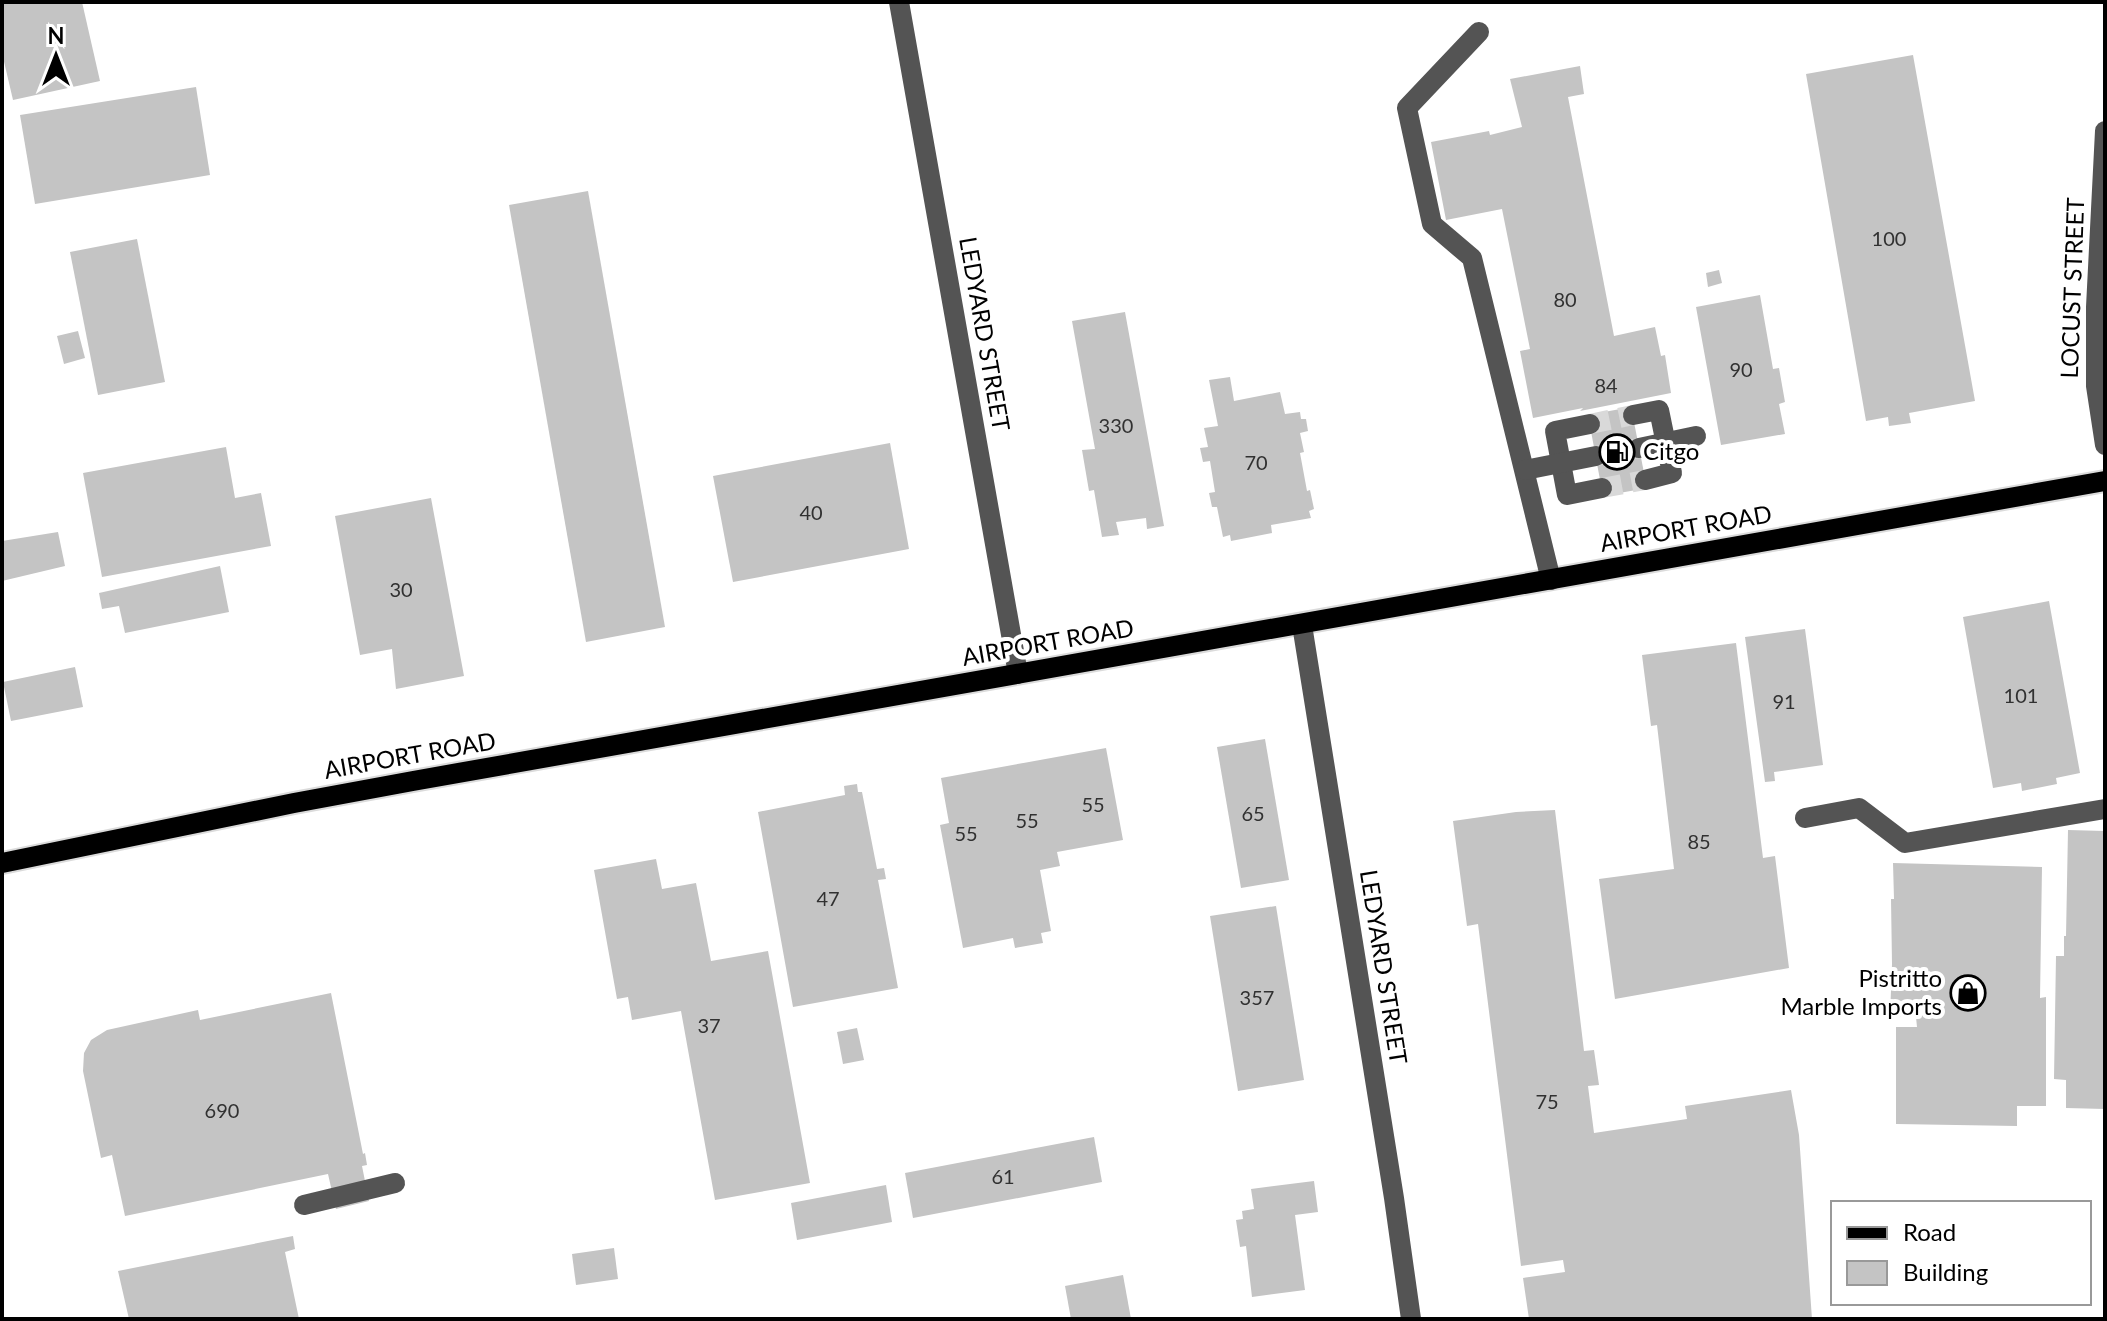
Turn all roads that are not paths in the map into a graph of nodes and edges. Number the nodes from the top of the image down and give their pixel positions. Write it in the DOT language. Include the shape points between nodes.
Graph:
graph roads {
  1 [pos="899,2"];
  2 [pos="1479,32"];
  3 [pos="2105,131"];
  4 [pos="1633,415"];
  5 [pos="1590,424"];
  6 [pos="1696,436"];
  7 [pos="1665,443"];
  8 [pos="2105,445"];
  9 [pos="1639,448"];
  10 [pos="1596,456"];
  11 [pos="1561,463"];
  12 [pos="1525,470"];
  13 [pos="1645,480"];
  14 [pos="2105,481"];
  15 [pos="1602,488"];
  16 [pos="1551,580"];
  17 [pos="1302,625"];
  18 [pos="1018,674"];
  19 [pos="2105,809"];
  20 [pos="1805,818"];
  21 [pos="2,863"];
  22 [pos="395,1183"];
  23 [pos="304,1205"];
  24 [pos="1411,1319"];
  1 -- 18 [label="street, LEDYARD STREET"];
  2 -- 12 [label="street" via="1407,108 1432,224 1472,258"];
  3 -- 8 [label="street, LOCUST STREET" via="2096,386"];
  4 -- 7 [label="street" via="1659,410"];
  5 -- 11 [label="street" via="1555,431"];
  6 -- 7 [label="street"];
  7 -- 9 [label="street"];
  7 -- 13 [label="street" via="1672,473"];
  10 -- 11 [label="street"];
  11 -- 12 [label="street"];
  11 -- 15 [label="street" via="1567,495"];
  12 -- 16 [label="street"];
  14 -- 16 [label="main road, AIRPORT ROAD"];
  16 -- 17 [label="main road, AIRPORT ROAD"];
  17 -- 18 [label="main road, AIRPORT ROAD"];
  17 -- 24 [label="street, LEDYARD STREET"];
  18 -- 21 [label="main road, AIRPORT ROAD" via="294,803"];
  19 -- 20 [label="street" via="1905,843 1859,808"];
  22 -- 23 [label="street"];
}
